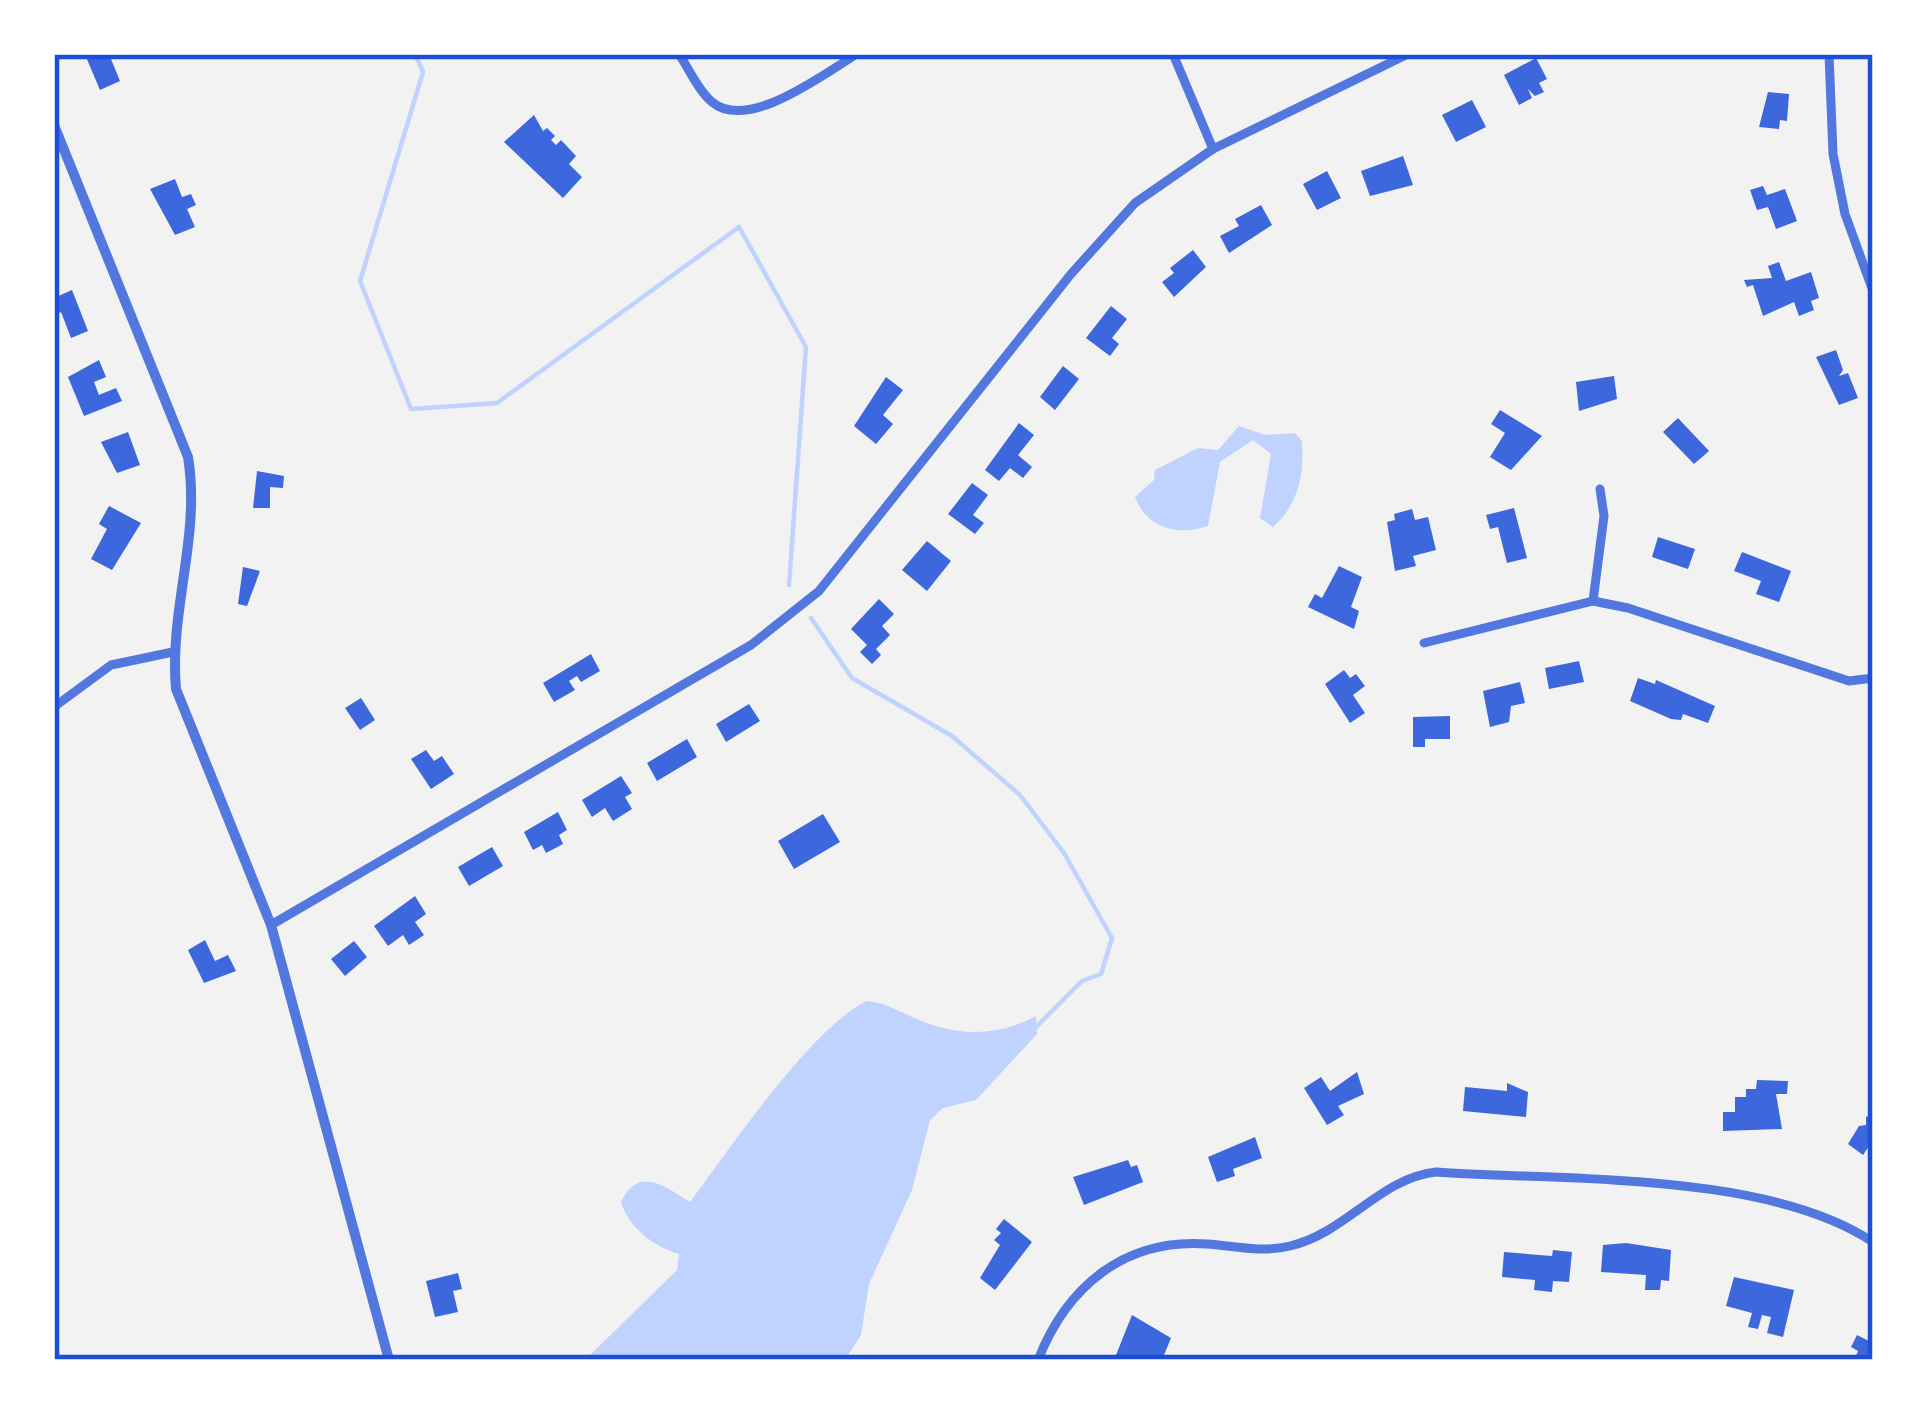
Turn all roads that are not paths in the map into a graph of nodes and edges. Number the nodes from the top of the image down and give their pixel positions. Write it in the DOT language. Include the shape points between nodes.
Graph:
graph roads {
  1 [pos="679,54"];
  2 [pos="857,54"];
  3 [pos="1173,54"];
  4 [pos="1408,54"];
  5 [pos="1829,54"];
  6 [pos="54,125"];
  7 [pos="1214,149"];
  8 [pos="1873,291"];
  9 [pos="1600,489"];
  10 [pos="1593,602"];
  11 [pos="1424,643"];
  12 [pos="173,652"];
  13 [pos="1873,678"];
  14 [pos="54,707"];
  15 [pos="271,925"];
  16 [pos="1873,1242"];
  17 [pos="389,1360"];
  18 [pos="1038,1360"];
  1 -- 2 [label="street" via="710,100 746,112"];
  3 -- 7 [label="street"];
  4 -- 7 [label="street"];
  5 -- 8 [label="street" via="1833,154"];
  6 -- 12 [label="street" via="188,457 194,514"];
  7 -- 15 [label="street" via="1136,202 1071,274 819,591 751,646"];
  9 -- 10 [label="street"];
  10 -- 11 [label="street"];
  10 -- 13 [label="street" via="1849,681"];
  12 -- 14 [label="street" via="111,665"];
  12 -- 15 [label="street" via="186,723"];
  15 -- 17 [label="street"];
  16 -- 18 [label="street" via="1790,1203 1725,1192 1406,1176 1328,1232 1290,1246 1162,1244 1117,1258 1051,1327"];
}
